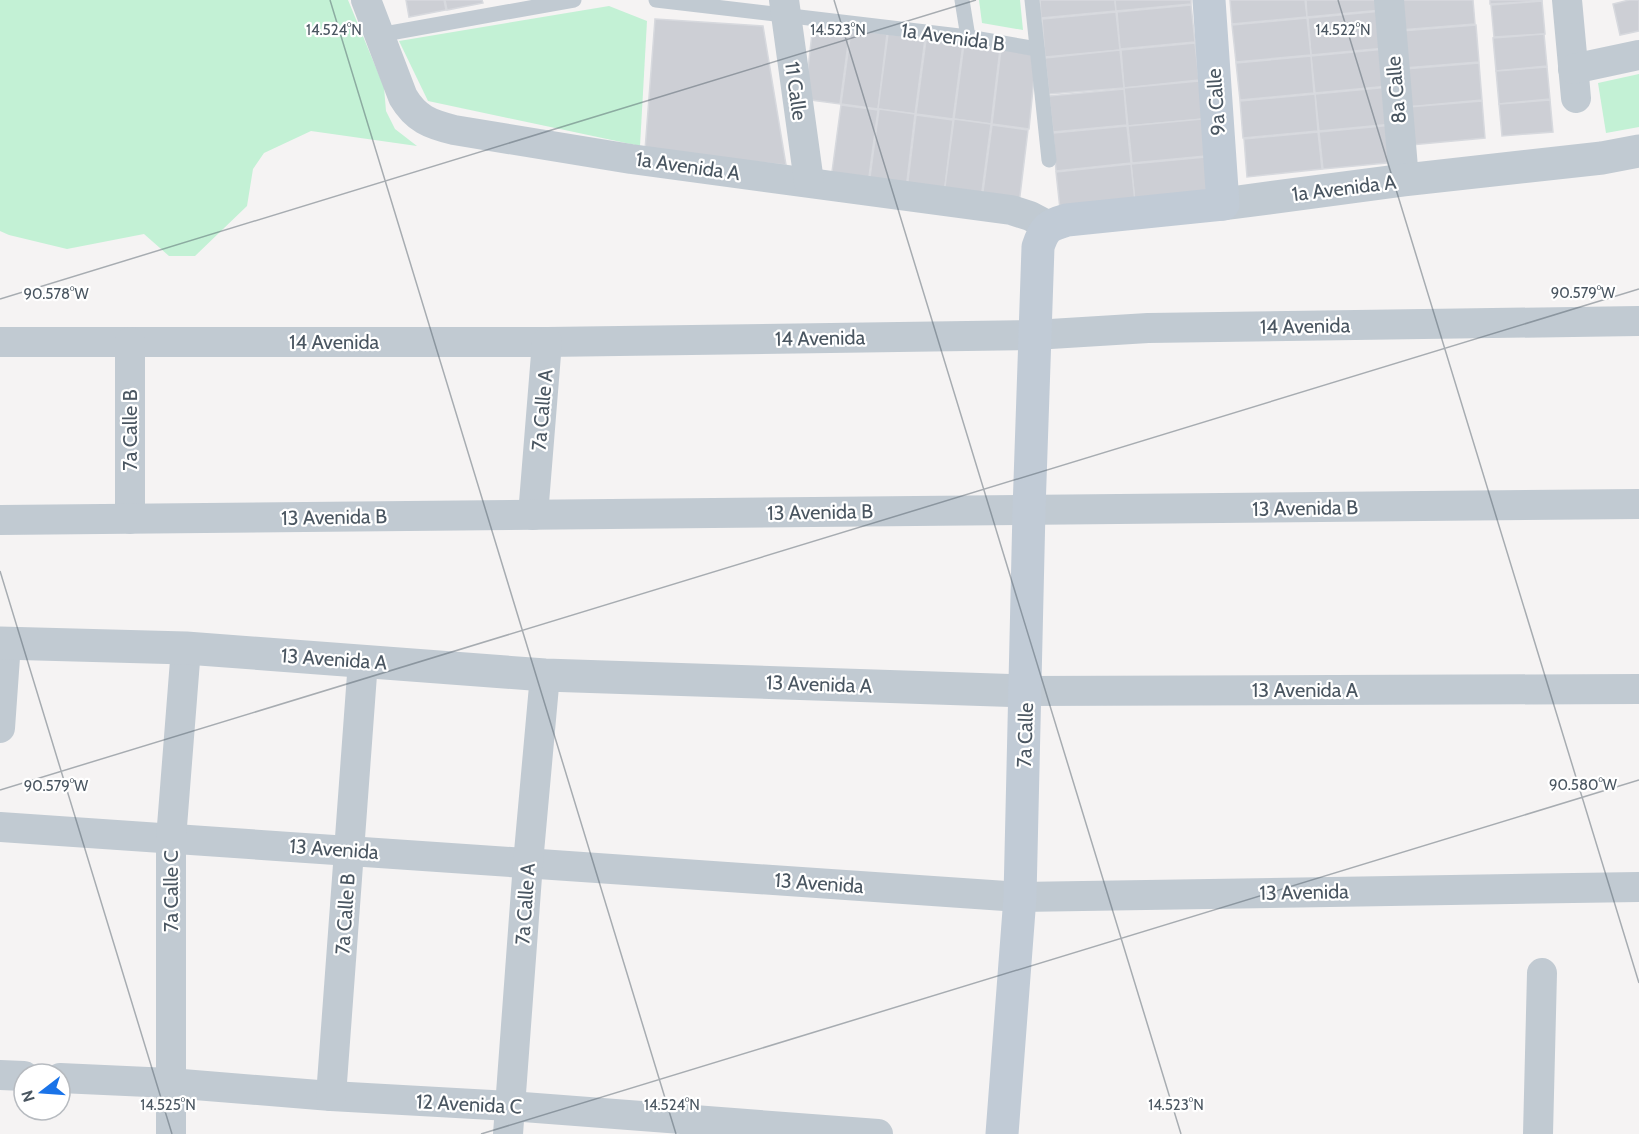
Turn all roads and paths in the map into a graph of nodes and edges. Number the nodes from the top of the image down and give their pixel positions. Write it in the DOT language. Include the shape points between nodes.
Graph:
graph roads {
  1 [pos="366,0"];
  2 [pos="574,0"];
  3 [pos="656,0"];
  4 [pos="962,0"];
  5 [pos="1032,0"];
  6 [pos="1209,0"];
  7 [pos="1389,0"];
  8 [pos="1567,0"];
  9 [pos="785,8"];
  10 [pos="379,35"];
  11 [pos="968,37"];
  12 [pos="1037,49"];
  13 [pos="1639,55"];
  14 [pos="1639,151"];
  15 [pos="1049,160"];
  16 [pos="1404,180"];
  17 [pos="809,182"];
  18 [pos="1223,204"];
  19 [pos="1049,226"];
  20 [pos="1639,321"];
  21 [pos="1034,335"];
  22 [pos="0,342"];
  23 [pos="130,342"];
  24 [pos="547,342"];
  25 [pos="1639,504"];
  26 [pos="1029,510"];
  27 [pos="533,515"];
  28 [pos="130,519"];
  29 [pos="0,520"];
  30 [pos="3,643"];
  31 [pos="186,648"];
  32 [pos="363,661"];
  33 [pos="545,675"];
  34 [pos="1639,688"];
  35 [pos="1026,691"];
  36 [pos="0,728"];
  37 [pos="0,827"];
  38 [pos="171,839"];
  39 [pos="350,850"];
  40 [pos="528,863"];
  41 [pos="1639,887"];
  42 [pos="1020,897"];
  43 [pos="1542,973"];
  44 [pos="72,1079"];
  45 [pos="170,1083"];
  46 [pos="331,1096"];
  47 [pos="509,1120"];
  48 [pos="171,1134"];
  49 [pos="878,1134"];
  50 [pos="1002,1134"];
  51 [pos="1538,1134"];
  1 -- 10 [label="street, 1a Avenida A"];
  2 -- 10 [label="lane"];
  3 -- 9 [label="lane, 1a Avenida B"];
  4 -- 11 [label="lane"];
  5 -- 12 [label="lane"];
  6 -- 18 [label="main road, 9a Calle"];
  7 -- 16 [label="street, 8a Calle"];
  8 -- 13 [label="street" via="1575,83"];
  9 -- 11 [label="lane, 1a Avenida B"];
  9 -- 17 [label="street, 11 Calle"];
  10 -- 17 [label="street, 1a Avenida A" via="409,107 435,125 631,159"];
  11 -- 12 [label="lane, 1a Avenida B"];
  12 -- 15 [label="lane"];
  14 -- 16 [label="street, 1a Avenida A"];
  16 -- 18 [label="street, 1a Avenida A"];
  17 -- 19 [label="street, 1a Avenida A" via="1011,210"];
  18 -- 19 [label="main road, 1a Avenida A" via="1077,219"];
  19 -- 21 [label="main road" via="1036,255"];
  20 -- 21 [label="street, 14 Avenida" via="1148,328"];
  21 -- 24 [label="street, 14 Avenida"];
  21 -- 26 [label="main road, 7a Calle"];
  22 -- 23 [label="street, 14 Avenida"];
  23 -- 24 [label="street, 14 Avenida"];
  23 -- 28 [label="street, 7a Calle B"];
  24 -- 27 [label="street, 7a Calle A"];
  25 -- 26 [label="street, 13 Avenida B"];
  26 -- 27 [label="street, 13 Avenida B"];
  26 -- 35 [label="main road, 7a Calle"];
  27 -- 28 [label="street, 13 Avenida B"];
  28 -- 29 [label="street, 13 Avenida B"];
  30 -- 31 [label="street, 13 Avenida A"];
  30 -- 36 [label="street"];
  31 -- 32 [label="street, 13 Avenida A"];
  31 -- 38 [label="street, 7a Calle C"];
  32 -- 33 [label="street, 13 Avenida A"];
  32 -- 39 [label="street, 7a Calle B"];
  33 -- 35 [label="street, 13 Avenida A"];
  33 -- 40 [label="street, 7a Calle A"];
  34 -- 35 [label="street, 13 Avenida A"];
  35 -- 42 [label="main road, 7a Calle"];
  37 -- 38 [label="street, 13 Avenida"];
  38 -- 39 [label="street, 13 Avenida"];
  38 -- 45 [label="street, 7a Calle C"];
  39 -- 40 [label="street, 13 Avenida"];
  39 -- 46 [label="street, 7a Calle B"];
  40 -- 42 [label="street, 13 Avenida"];
  40 -- 47 [label="street, 7a Calle A"];
  41 -- 42 [label="street, 13 Avenida"];
  42 -- 50 [label="main road, 7a Calle"];
  43 -- 51 [label="street"];
  44 -- 45 [label="street, 12 Avenida C"];
  45 -- 46 [label="street, 12 Avenida C"];
  45 -- 48 [label="street, 7a Calle C"];
  46 -- 47 [label="street, 12 Avenida C"];
  47 -- 49 [label="street, 12 Avenida C"];
}
